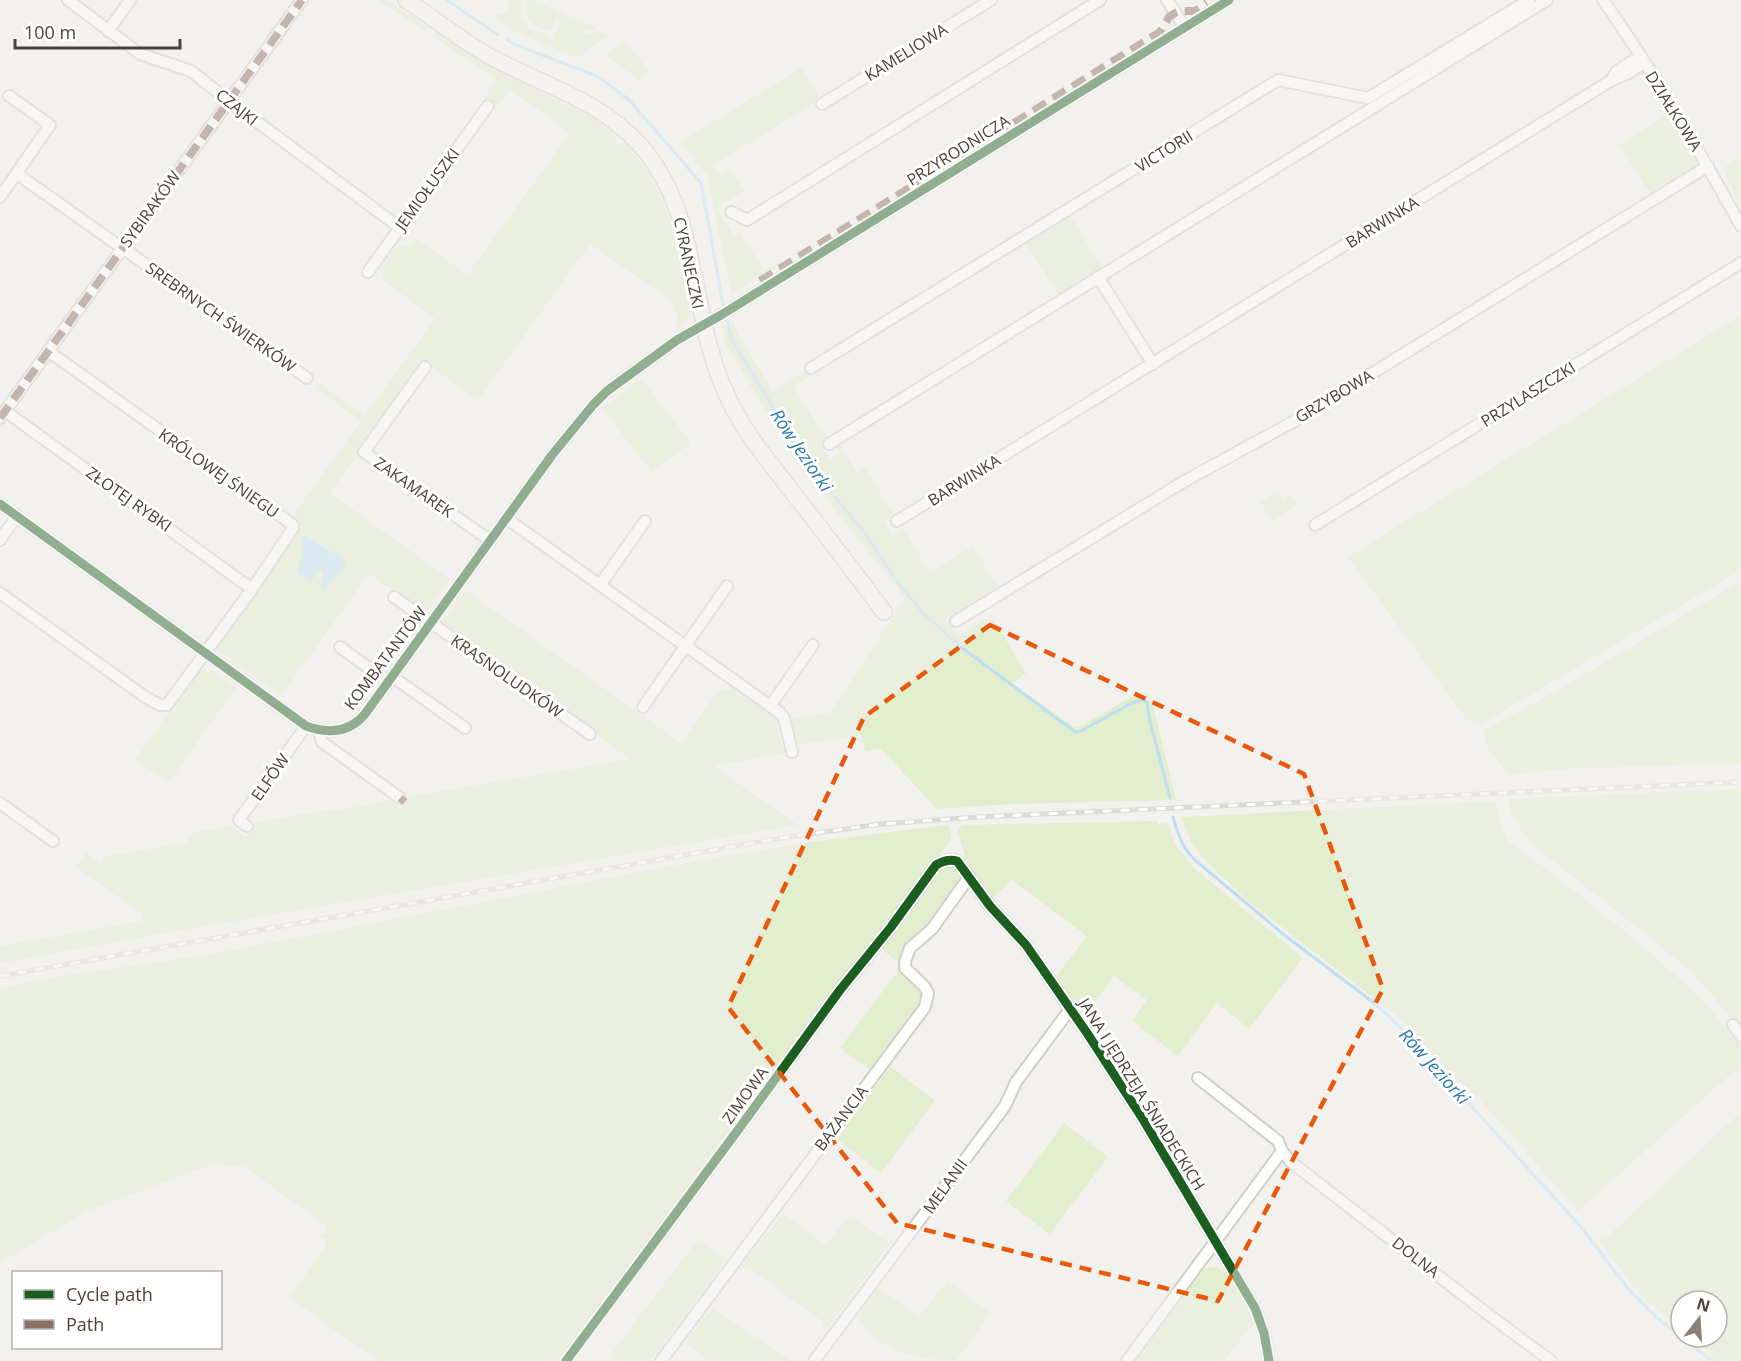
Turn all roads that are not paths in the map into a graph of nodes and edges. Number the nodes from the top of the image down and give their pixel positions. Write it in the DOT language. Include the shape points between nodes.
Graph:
graph roads {
  1 [pos="68,0"];
  2 [pos="130,0"];
  3 [pos="302,0"];
  4 [pos="406,0"];
  5 [pos="991,0"];
  6 [pos="1100,0"];
  7 [pos="1167,0"];
  8 [pos="1228,0"];
  9 [pos="1529,0"];
  10 [pos="1547,0"];
  11 [pos="1602,0"];
  12 [pos="1185,27"];
  13 [pos="108,31"];
  14 [pos="1642,59"];
  15 [pos="9,96"];
  16 [pos="229,101"];
  17 [pos="822,104"];
  18 [pos="488,106"];
  19 [pos="1708,166"];
  20 [pos="16,174"];
  21 [pos="1,192"];
  22 [pos="731,212"];
  23 [pos="1741,226"];
  24 [pos="399,227"];
  25 [pos="122,248"];
  26 [pos="1741,263"];
  27 [pos="368,272"];
  28 [pos="1098,278"];
  29 [pos="702,324"];
  30 [pos="48,351"];
  31 [pos="1152,364"];
  32 [pos="425,367"];
  33 [pos="811,368"];
  34 [pos="307,378"];
  35 [pos="3,415"];
  36 [pos="829,444"];
  37 [pos="0,504"];
  38 [pos="17,516"];
  39 [pos="507,519"];
  40 [pos="645,521"];
  41 [pos="897,521"];
  42 [pos="1315,525"];
  43 [pos="0,540"];
  44 [pos="491,541"];
  45 [pos="600,585"];
  46 [pos="727,586"];
  47 [pos="252,589"];
  48 [pos="0,593"];
  49 [pos="394,597"];
  50 [pos="884,612"];
  51 [pos="956,621"];
  52 [pos="431,622"];
  53 [pos="813,645"];
  54 [pos="685,646"];
  55 [pos="340,647"];
  56 [pos="206,653"];
  57 [pos="391,680"];
  58 [pos="770,706"];
  59 [pos="643,707"];
  60 [pos="306,726"];
  61 [pos="465,728"];
  62 [pos="319,731"];
  63 [pos="590,734"];
  64 [pos="792,752"];
  65 [pos="400,798"];
  66 [pos="0,803"];
  67 [pos="247,826"];
  68 [pos="53,841"];
  69 [pos="957,861"];
  70 [pos="969,877"];
  71 [pos="1071,1008"];
  72 [pos="1733,1025"];
  73 [pos="1741,1036"];
  74 [pos="1198,1078"];
  75 [pos="1282,1151"];
  76 [pos="1215,1242"];
  77 [pos="566,1361"];
  78 [pos="662,1361"];
  79 [pos="814,1361"];
  80 [pos="1126,1361"];
  81 [pos="1269,1361"];
  82 [pos="1551,1361"];
  1 -- 13 [label="street, CZAJKI"];
  2 -- 13 [label="street"];
  3 -- 16 [label="street, SYBIRAKÓW"];
  4 -- 29 [label="street, CYRANECZKI" via="491,57 591,104 642,147 673,195 681,218"];
  5 -- 17 [label="street, KAMELIOWA"];
  6 -- 22 [label="street" via="747,220"];
  7 -- 12 [label="street"];
  8 -- 12 [label="street, PRZYRODNICZA"];
  9 -- 33 [label="street, VICTORII" via="1368,98 1278,80"];
  10 -- 28 [label="street"];
  11 -- 14 [label="street, DZIAŁKOWA"];
  12 -- 29 [label="street, PRZYRODNICZA"];
  13 -- 16 [label="street, CZAJKI" via="140,54 191,71"];
  14 -- 19 [label="street, DZIAŁKOWA"];
  14 -- 31 [label="street, BARWINKA" via="1629,73"];
  15 -- 20 [label="street" via="50,125"];
  16 -- 24 [label="street, CZAJKI"];
  16 -- 25 [label="street, SYBIRAKÓW"];
  18 -- 24 [label="street, JEMIOŁUSZKI"];
  19 -- 23 [label="street, DZIAŁKOWA"];
  19 -- 51 [label="street, GRZYBOWA" via="1298,419 1174,488"];
  20 -- 21 [label="street"];
  20 -- 25 [label="street, SREBRNYCH ŚWIERKÓW"];
  24 -- 27 [label="street, JEMIOŁUSZKI"];
  25 -- 30 [label="street, SYBIRAKÓW"];
  25 -- 34 [label="street, SREBRNYCH ŚWIERKÓW"];
  26 -- 42 [label="street, PRZYLASZCZKI"];
  28 -- 31 [label="street"];
  28 -- 36 [label="street"];
  29 -- 39 [label="street, KOMBATANTÓW" via="600,398 552,455"];
  29 -- 50 [label="street, CYRANECZKI" via="716,371 739,420"];
  30 -- 35 [label="street, SYBIRAKÓW"];
  30 -- 47 [label="street, KRÓLOWEJ ŚNIEGU" via="293,525"];
  31 -- 41 [label="street, BARWINKA"];
  32 -- 44 [label="street, ZAKAMAREK" via="364,452"];
  35 -- 47 [label="street, ZŁOTEJ RYBKI"];
  37 -- 38 [label="street, KOMBATANTÓW"];
  38 -- 43 [label="street"];
  38 -- 56 [label="street, KOMBATANTÓW"];
  39 -- 44 [label="street, KOMBATANTÓW"];
  39 -- 45 [label="street"];
  40 -- 45 [label="street"];
  44 -- 52 [label="street, KOMBATANTÓW"];
  45 -- 54 [label="street"];
  46 -- 54 [label="street"];
  47 -- 56 [label="street, KRÓLOWEJ ŚNIEGU"];
  48 -- 56 [label="street, KRÓLOWEJ ŚNIEGU" via="160,705 167,705"];
  49 -- 52 [label="street, KRASNOLUDKÓW"];
  52 -- 57 [label="street, KOMBATANTÓW"];
  52 -- 63 [label="street, KRASNOLUDKÓW"];
  53 -- 58 [label="street"];
  54 -- 58 [label="street"];
  54 -- 59 [label="street"];
  55 -- 57 [label="street"];
  56 -- 60 [label="street, KOMBATANTÓW"];
  57 -- 61 [label="street"];
  57 -- 62 [label="street, KOMBATANTÓW" via="359,720 342,730"];
  58 -- 64 [label="street" via="784,718"];
  60 -- 62 [label="street, KOMBATANTÓW"];
  60 -- 67 [label="street, ELFÓW" via="239,820"];
  62 -- 65 [label="street" via="322,742"];
  66 -- 68 [label="street"];
  69 -- 70 [label="street, JANA I JĘDRZEJA ŚNIADECKICH"];
  69 -- 77 [label="street, ZIMOWA" via="936,865"];
  70 -- 71 [label="street, JANA I JĘDRZEJA ŚNIADECKICH" via="1026,945"];
  70 -- 78 [label="street, BAŻANCIA" via="932,929 907,955 905,968 928,993 924,1006"];
  71 -- 76 [label="street, JANA I JĘDRZEJA ŚNIADECKICH" via="1141,1116"];
  71 -- 79 [label="street, MELANII" via="1016,1082 1005,1107"];
  72 -- 73 [label="street"];
  74 -- 75 [label="street, DOLNA" via="1278,1141"];
  75 -- 76 [label="street"];
  75 -- 82 [label="street, DOLNA" via="1291,1162"];
  76 -- 80 [label="street"];
  76 -- 81 [label="street, JANA I JĘDRZEJA ŚNIADECKICH" via="1255,1308"];
}
